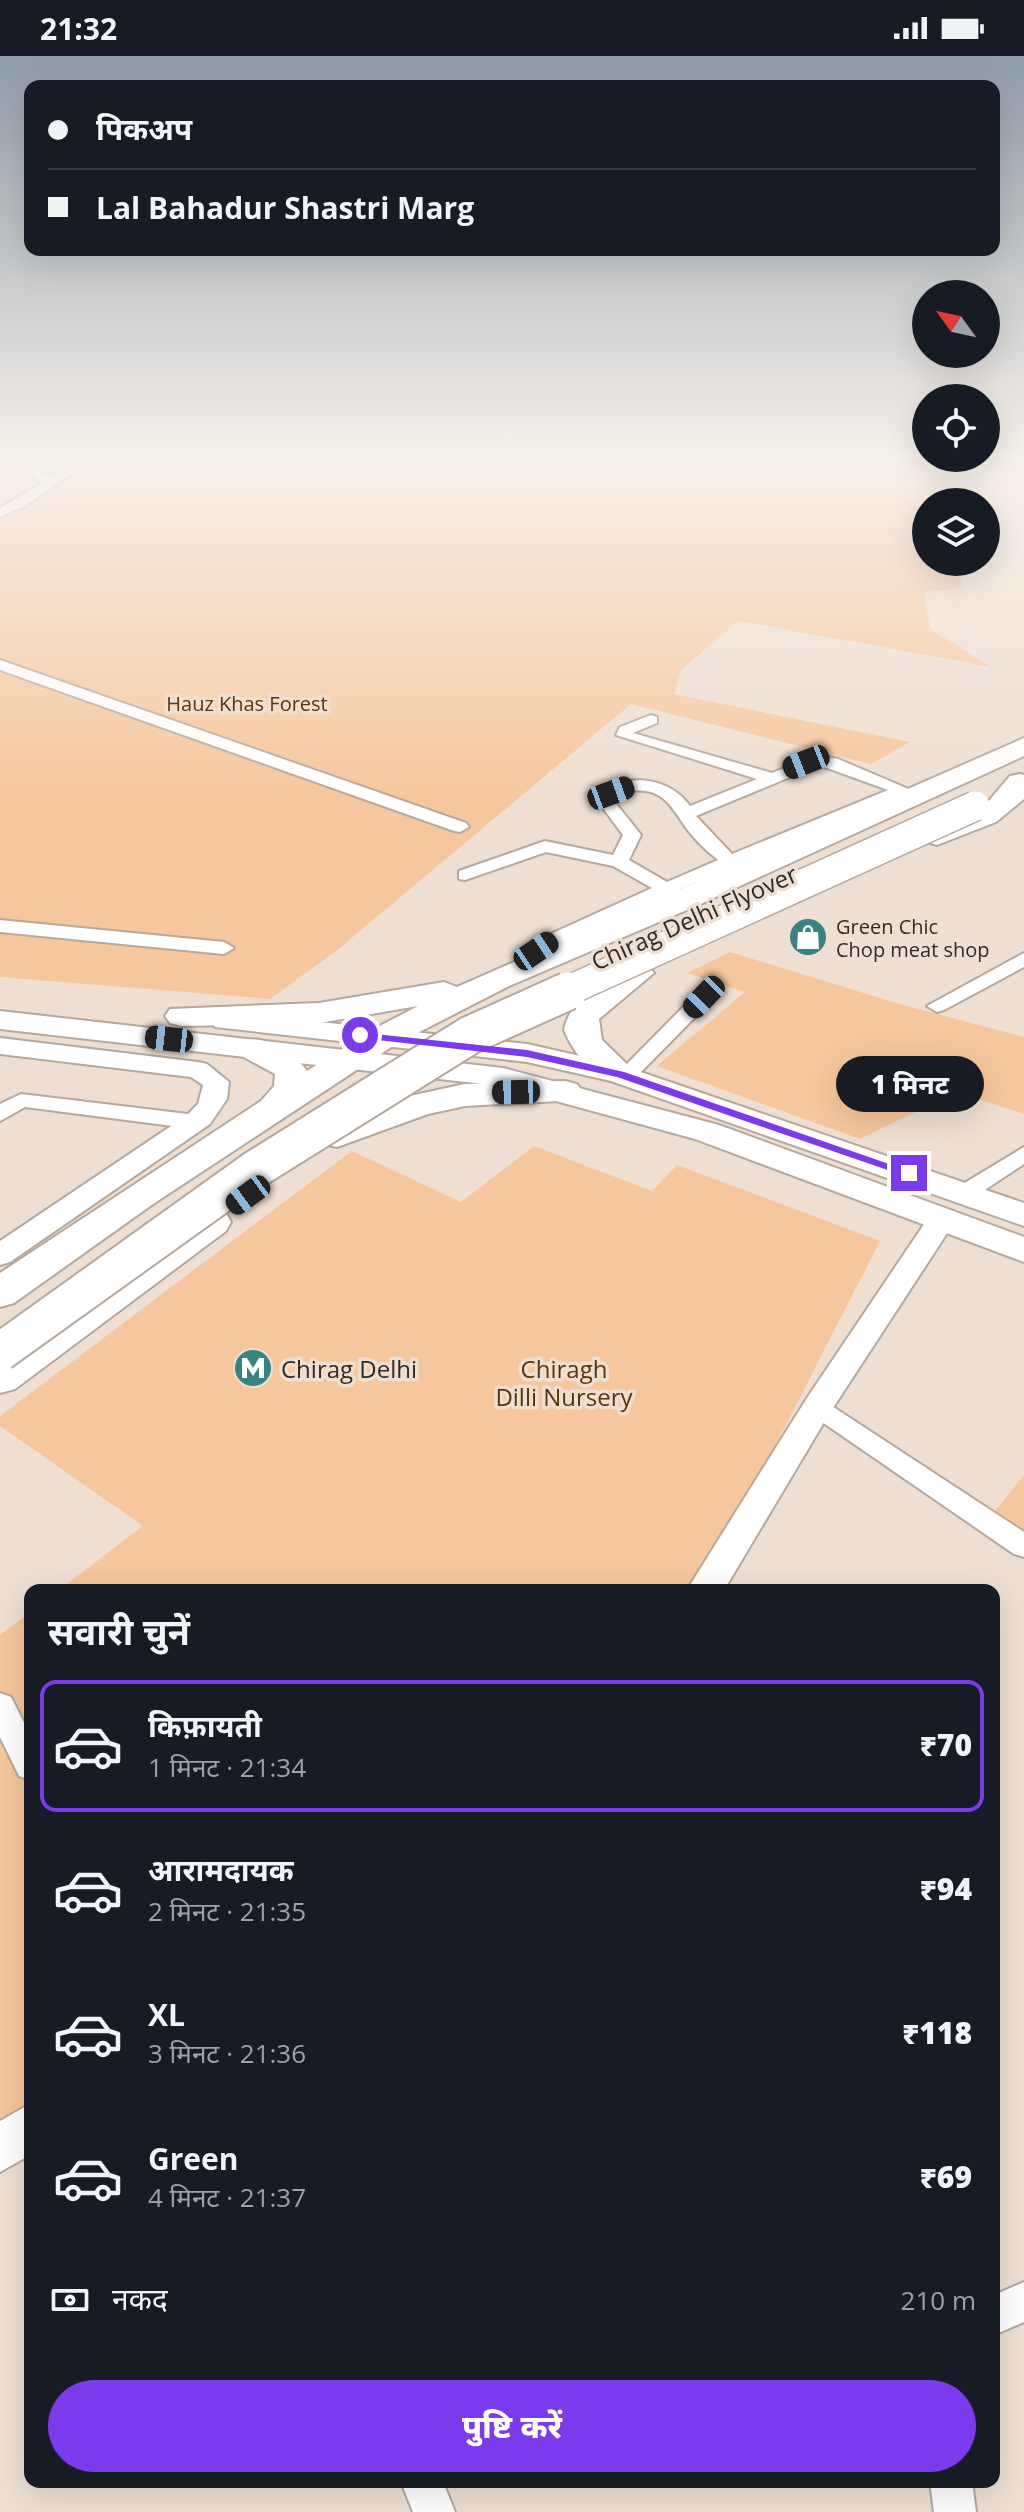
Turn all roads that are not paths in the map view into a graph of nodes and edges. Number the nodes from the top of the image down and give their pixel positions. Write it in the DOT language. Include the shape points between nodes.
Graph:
graph roads {
  1 [pos="0,665"];
  2 [pos="651,720"];
  3 [pos="1024,748"];
  4 [pos="769,777"];
  5 [pos="1022,780"];
  6 [pos="909,792"];
  7 [pos="969,801"];
  8 [pos="686,814"];
  9 [pos="460,827"];
  10 [pos="619,862"];
  11 [pos="737,867"];
  12 [pos="465,875"];
  13 [pos="677,896"];
  14 [pos="0,926"];
  15 [pos="727,931"];
  16 [pos="224,948"];
  17 [pos="1024,959"];
  18 [pos="638,973"];
  19 [pos="497,979"];
  20 [pos="0,997"];
  21 [pos="704,997"];
  22 [pos="937,1006"];
  23 [pos="182,1016"];
  24 [pos="0,1020"];
  25 [pos="384,1037"];
  26 [pos="0,1046"];
  27 [pos="252,1048"];
  28 [pos="481,1048"];
  29 [pos="347,1059"];
  30 [pos="441,1070"];
  31 [pos="623,1075"];
  32 [pos="565,1092"];
  33 [pos="10,1098"];
  34 [pos="275,1106"];
  35 [pos="0,1114"];
  36 [pos="196,1122"];
  37 [pos="337,1136"];
  38 [pos="1024,1154"];
  39 [pos="966,1192"];
  40 [pos="1024,1215"];
  41 [pos="943,1218"];
  42 [pos="1024,1250"];
  43 [pos="0,1255"];
  44 [pos="0,1293"];
  45 [pos="0,1307"];
  46 [pos="0,1320"];
  47 [pos="51,1341"];
  48 [pos="0,1352"];
  49 [pos="0,1378"];
  50 [pos="818,1406"];
  51 [pos="1024,1546"];
  52 [pos="709,1584"];
  53 [pos="0,1706"];
  54 [pos="24,1754"];
  55 [pos="24,2131"];
  56 [pos="0,2149"];
  57 [pos="1024,2301"];
  58 [pos="1000,2313"];
  59 [pos="424,2488"];
  60 [pos="952,2488"];
  61 [pos="434,2512"];
  62 [pos="955,2512"];
  1 -- 9 [label="street"];
  2 -- 4 [label="street" via="624,735"];
  3 -- 6 [label="main road"];
  3 -- 7 [label="main road, Chirag Delhi Flyover"];
  4 -- 6 [label="street" via="827,760"];
  4 -- 8 [label="street"];
  5 -- 7 [label="main road, Chirag Delhi Flyover"];
  5 -- 15 [label="main road" via="1015,798 1002,807"];
  6 -- 11 [label="main road"];
  7 -- 46 [label="main road, Chirag Delhi Flyover" via="454,1025 244,1151"];
  7 -- 48 [label="main road, Chirag Delhi Flyover, bridge" via="470,1035 254,1170"];
  8 -- 10 [label="street" via="661,789 646,785 611,793 607,807 632,835"];
  8 -- 11 [label="street"];
  10 -- 12 [label="street" via="545,846"];
  10 -- 13 [label="street"];
  11 -- 13 [label="main road"];
  13 -- 15 [label="main road" via="668,915 676,927 699,935"];
  13 -- 19 [label="main road"];
  14 -- 16 [label="street"];
  15 -- 18 [label="main road"];
  17 -- 22 [label="street"];
  18 -- 28 [label="main road"];
  18 -- 31 [label="main road" via="591,1005 581,1021 580,1036 589,1050"];
  19 -- 23 [label="main road" via="415,1000 319,1013"];
  19 -- 25 [label="main road"];
  20 -- 23 [label="main road"];
  21 -- 31 [label="street"];
  23 -- 25 [label="main road"];
  24 -- 27 [label="main road"];
  25 -- 28 [label="main road"];
  25 -- 29 [label="main road"];
  26 -- 36 [label="street" via="198,1070 216,1082 216,1091 207,1113"];
  27 -- 29 [label="main road"];
  27 -- 34 [label="main road" via="284,1063 292,1074 291,1088"];
  28 -- 30 [label="main road"];
  28 -- 31 [label="main road"];
  29 -- 30 [label="main road"];
  29 -- 34 [label="main road"];
  30 -- 32 [label="main road"];
  30 -- 37 [label="main road"];
  31 -- 39 [label="main road"];
  32 -- 37 [label="main road" via="465,1095 418,1105"];
  32 -- 41 [label="main road" via="707,1132"];
  33 -- 35 [label="street"];
  33 -- 36 [label="street"];
  34 -- 44 [label="main road"];
  36 -- 43 [label="street"];
  37 -- 47 [label="main road"];
  38 -- 39 [label="street"];
  39 -- 40 [label="main road"];
  41 -- 42 [label="main road"];
  41 -- 50 [label="street"];
  45 -- 47 [label="main road"];
  47 -- 49 [label="main road"];
  50 -- 51 [label="street"];
  50 -- 52 [label="street"];
  53 -- 54 [label="street"];
  55 -- 56 [label="street"];
  57 -- 58 [label="street"];
  59 -- 61 [label="street"];
  60 -- 62 [label="street"];
}
